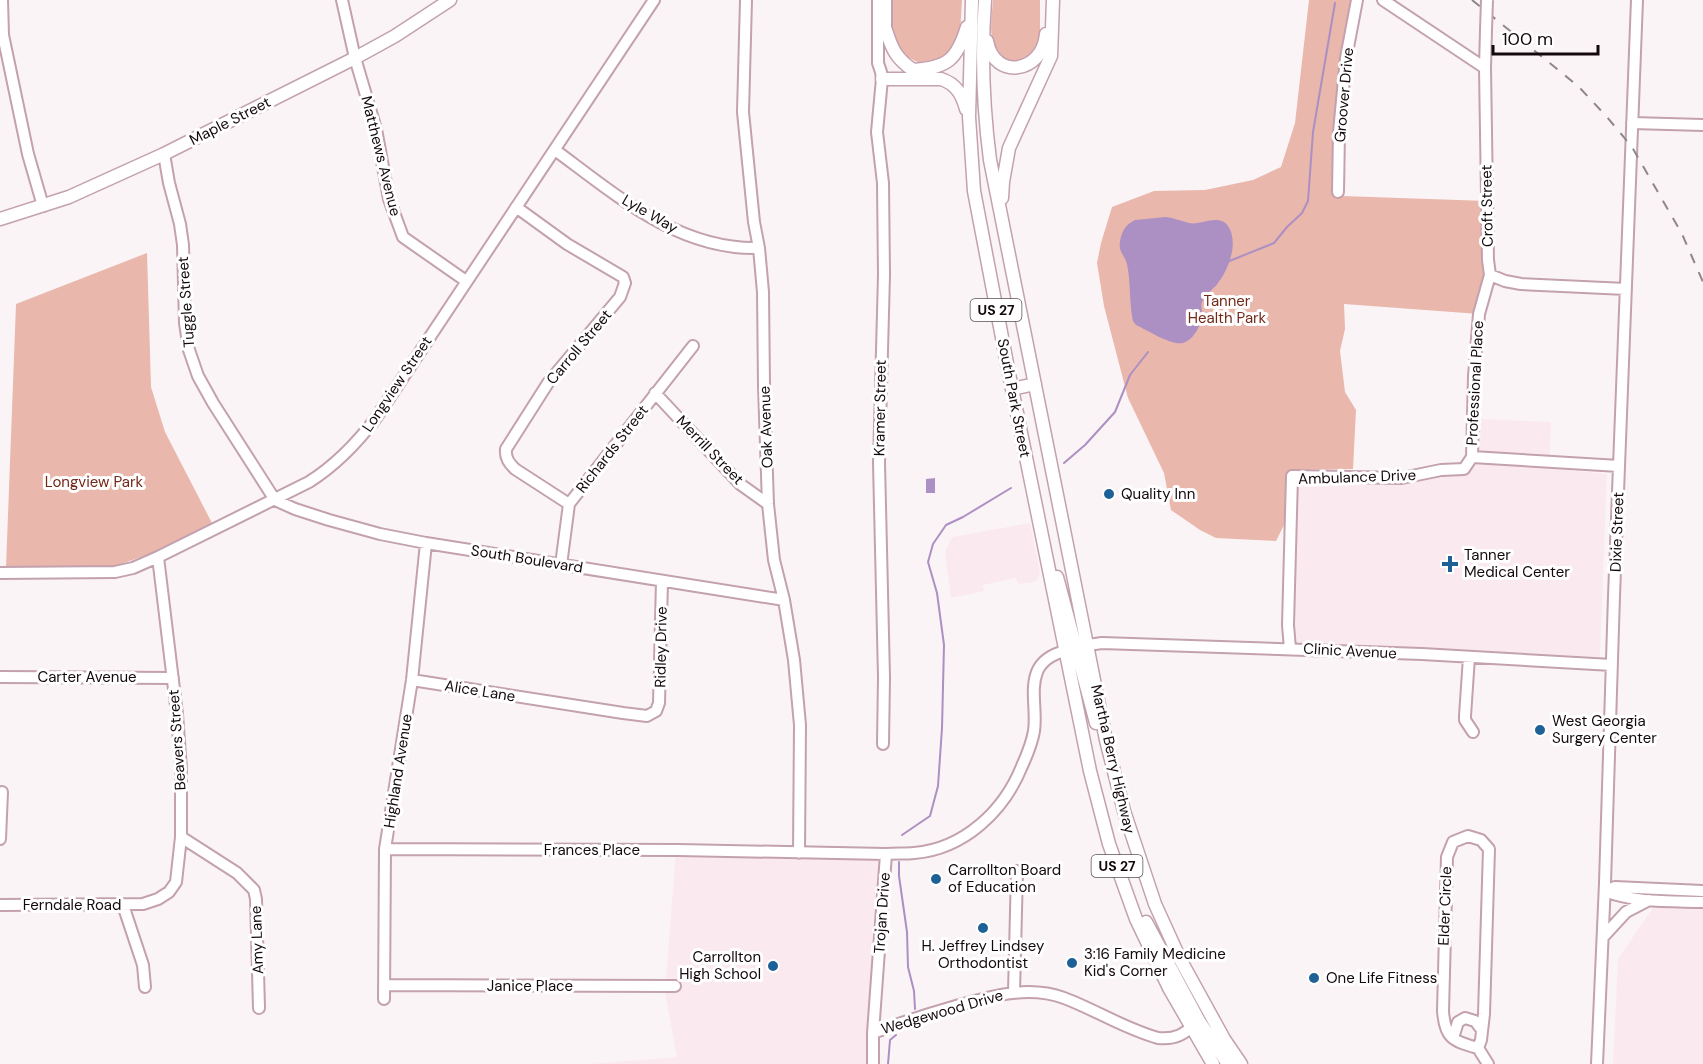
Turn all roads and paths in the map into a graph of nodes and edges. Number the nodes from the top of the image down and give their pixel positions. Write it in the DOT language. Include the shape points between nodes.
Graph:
graph roads {
  1 [pos="2,0"];
  2 [pos="342,0"];
  3 [pos="450,0"];
  4 [pos="654,0"];
  5 [pos="746,0"];
  6 [pos="878,0"];
  7 [pos="886,0"];
  8 [pos="984,0"];
  9 [pos="1046,0"];
  10 [pos="1053,0"];
  11 [pos="1357,0"];
  12 [pos="1383,0"];
  13 [pos="1487,0"];
  14 [pos="1637,0"];
  15 [pos="972,6"];
  16 [pos="983,20"];
  17 [pos="886,30"];
  18 [pos="355,58"];
  19 [pos="1485,68"];
  20 [pos="913,70"];
  21 [pos="881,75"];
  22 [pos="969,117"];
  23 [pos="1632,123"];
  24 [pos="1703,125"];
  25 [pos="555,150"];
  26 [pos="164,154"];
  27 [pos="1338,192"];
  28 [pos="43,206"];
  29 [pos="516,207"];
  30 [pos="0,219"];
  31 [pos="1001,221"];
  32 [pos="759,248"];
  33 [pos="1490,275"];
  34 [pos="466,281"];
  35 [pos="1626,289"];
  36 [pos="693,346"];
  37 [pos="1035,384"];
  38 [pos="1012,389"];
  39 [pos="655,393"];
  40 [pos="1472,457"];
  41 [pos="1619,466"];
  42 [pos="274,500"];
  43 [pos="569,504"];
  44 [pos="768,504"];
  45 [pos="426,543"];
  46 [pos="158,557"];
  47 [pos="561,565"];
  48 [pos="0,573"];
  49 [pos="662,581"];
  50 [pos="784,600"];
  51 [pos="1076,648"];
  52 [pos="1290,649"];
  53 [pos="1469,657"];
  54 [pos="1612,665"];
  55 [pos="0,677"];
  56 [pos="173,678"];
  57 [pos="412,680"];
  58 [pos="548,701"];
  59 [pos="1473,732"];
  60 [pos="883,744"];
  61 [pos="2,792"];
  62 [pos="181,837"];
  63 [pos="0,839"];
  64 [pos="385,849"];
  65 [pos="799,853"];
  66 [pos="886,854"];
  67 [pos="1017,871"];
  68 [pos="1605,891"];
  69 [pos="1703,891"];
  70 [pos="1649,900"];
  71 [pos="1703,902"];
  72 [pos="143,904"];
  73 [pos="0,905"];
  74 [pos="123,905"];
  75 [pos="1602,938"];
  76 [pos="384,985"];
  77 [pos="675,986"];
  78 [pos="145,987"];
  79 [pos="1014,992"];
  80 [pos="384,999"];
  81 [pos="259,1008"];
  82 [pos="1209,1012"];
  83 [pos="1195,1024"];
  84 [pos="1482,1030"];
  85 [pos="873,1033"];
  86 [pos="1454,1038"];
  87 [pos="1478,1048"];
  88 [pos="873,1064"];
  89 [pos="1213,1064"];
  90 [pos="1228,1064"];
  91 [pos="1241,1064"];
  92 [pos="1488,1064"];
  93 [pos="1597,1064"];
  1 -- 28 [label="street" via="3,35"];
  2 -- 18 [label="street, Matthews Avenue"];
  3 -- 18 [label="main road, Maple Street"];
  4 -- 25 [label="street, Longview Street"];
  5 -- 32 [label="street, Oak Avenue" via="743,112"];
  6 -- 21 [label="street, Kramer Street"];
  7 -- 17 [label="street, Kramer Street"];
  8 -- 16 [label="main road, South Park Street / US 27"];
  9 -- 16 [label="main road" via="1044,46 1039,56 1024,66 1008,66 992,56"];
  10 -- 31 [label="main road" via="1051,56 1009,148"];
  11 -- 27 [label="street, Groover Drive" via="1345,69"];
  12 -- 19 [label="street"];
  13 -- 19 [label="street, Croft Street, bridge"];
  14 -- 23 [label="street, Dixie Street"];
  15 -- 20 [label="main road" via="961,45 952,58 935,68"];
  15 -- 22 [label="main road, South Park Street / US 27"];
  16 -- 31 [label="main road, South Park Street / US 27" via="985,121"];
  17 -- 20 [label="main road" via="896,55"];
  17 -- 21 [label="street, Kramer Street"];
  18 -- 26 [label="main road, Maple Street"];
  18 -- 34 [label="street, Matthews Avenue" via="376,129 388,199 403,237"];
  19 -- 33 [label="street, Croft Street"];
  20 -- 21 [label="main road"];
  21 -- 22 [label="main road" via="945,80 961,94"];
  21 -- 60 [label="street, Kramer Street" via="877,132 883,183 884,275 879,463"];
  22 -- 38 [label="main road, South Park Street / US 27" via="974,191"];
  23 -- 24 [label="street"];
  23 -- 35 [label="street, Dixie Street"];
  25 -- 29 [label="street, Longview Street"];
  25 -- 32 [label="street, Lyle Way" via="639,211 673,229 722,245"];
  26 -- 28 [label="main road, Maple Street"];
  26 -- 42 [label="street, Tuggle Street" via="183,245 189,350 213,403"];
  28 -- 30 [label="main road, Maple Street"];
  29 -- 34 [label="street, Longview Street"];
  29 -- 43 [label="street, Carroll Street" via="567,244 623,277 625,283 620,297 548,383 506,448 505,455 515,469"];
  31 -- 37 [label="main road, South Park Street / US 27"];
  32 -- 44 [label="street, Oak Avenue"];
  33 -- 35 [label="street" via="1521,284"];
  33 -- 40 [label="street, Professional Place" via="1479,314"];
  34 -- 42 [label="street, Longview Street" via="361,437 326,472"];
  35 -- 41 [label="street, Dixie Street"];
  36 -- 39 [label="street, Richards Street"];
  37 -- 38 [label="main road"];
  37 -- 51 [label="main road, South Park Street / US 27"];
  38 -- 51 [label="main road, South Park Street / US 27" via="1046,558"];
  39 -- 43 [label="street, Richards Street"];
  39 -- 44 [label="street, Merrill Street" via="740,484"];
  40 -- 41 [label="street"];
  40 -- 52 [label="street, Ambulance Drive" via="1464,469 1407,478 1292,476"];
  41 -- 54 [label="street, Dixie Street"];
  42 -- 45 [label="street, South Boulevard" via="329,520"];
  42 -- 46 [label="street, Longview Street"];
  43 -- 47 [label="street, Richards Street"];
  44 -- 50 [label="street, Oak Avenue" via="774,560"];
  45 -- 47 [label="street, South Boulevard"];
  45 -- 57 [label="street, Highland Avenue"];
  46 -- 48 [label="street, Longview Street" via="115,572"];
  46 -- 56 [label="street, Beavers Street"];
  47 -- 49 [label="street, South Boulevard"];
  49 -- 50 [label="street, South Boulevard"];
  49 -- 58 [label="street, Ridley Drive" via="661,680 656,711 647,716"];
  50 -- 65 [label="street, Oak Avenue" via="800,726"];
  51 -- 52 [label="street, Clinic Avenue" via="1102,643"];
  51 -- 66 [label="street, Trojan Drive" via="1049,658 1036,674 1033,735 1017,780 988,819 972,832 935,849"];
  51 -- 82 [label="main road, Martha Berry Highway / US 27" via="1155,904"];
  51 -- 83 [label="main road, Martha Berry Highway / US 27" via="1090,771 1109,844 1136,919 1166,981"];
  52 -- 53 [label="street, Clinic Avenue"];
  53 -- 54 [label="street, Clinic Avenue"];
  53 -- 59 [label="street" via="1465,720"];
  54 -- 68 [label="street, Dixie Street"];
  55 -- 56 [label="street, Carter Avenue"];
  56 -- 62 [label="street, Beavers Street" via="181,769"];
  57 -- 58 [label="street, Alice Lane"];
  57 -- 64 [label="street, Highland Avenue"];
  61 -- 63 [label="street"];
  62 -- 72 [label="street, Beavers Street" via="176,882 169,892"];
  62 -- 81 [label="street, Amy Lane" via="237,873 254,890"];
  64 -- 65 [label="street, Frances Place"];
  64 -- 76 [label="street, Highland Avenue"];
  65 -- 66 [label="street, Frances Place"];
  66 -- 85 [label="street, Trojan Drive"];
  67 -- 79 [label="street"];
  68 -- 69 [label="street" via="1615,887"];
  68 -- 70 [label="street"];
  68 -- 75 [label="street, Dixie Street"];
  70 -- 71 [label="street"];
  70 -- 75 [label="street" via="1626,912"];
  72 -- 74 [label="street, Ferndale Road"];
  73 -- 74 [label="street, Ferndale Road"];
  74 -- 78 [label="street" via="143,964"];
  75 -- 93 [label="street, Dixie Street"];
  76 -- 77 [label="street, Janice Place"];
  76 -- 80 [label="street, Highland Avenue"];
  79 -- 83 [label="street, Wedgewood Drive" via="1064,998 1158,1038 1173,1038"];
  79 -- 85 [label="street, Wedgewood Drive"];
  82 -- 83 [label="street, Wedgewood Drive"];
  82 -- 91 [label="main road, Martha Berry Highway / US 27"];
  83 -- 89 [label="main road, Martha Berry Highway / US 27"];
  83 -- 90 [label="main road"];
  84 -- 86 [label="street" via="1475,1021 1465,1018 1456,1026"];
  84 -- 86 [label="street, Elder Circle" via="1490,849 1481,840 1468,836 1453,842 1447,857 1443,1011 1446,1032"];
  84 -- 87 [label="street, Elder Circle"];
  85 -- 88 [label="street, Trojan Drive"];
  86 -- 87 [label="street"];
  87 -- 92 [label="street"];
}
